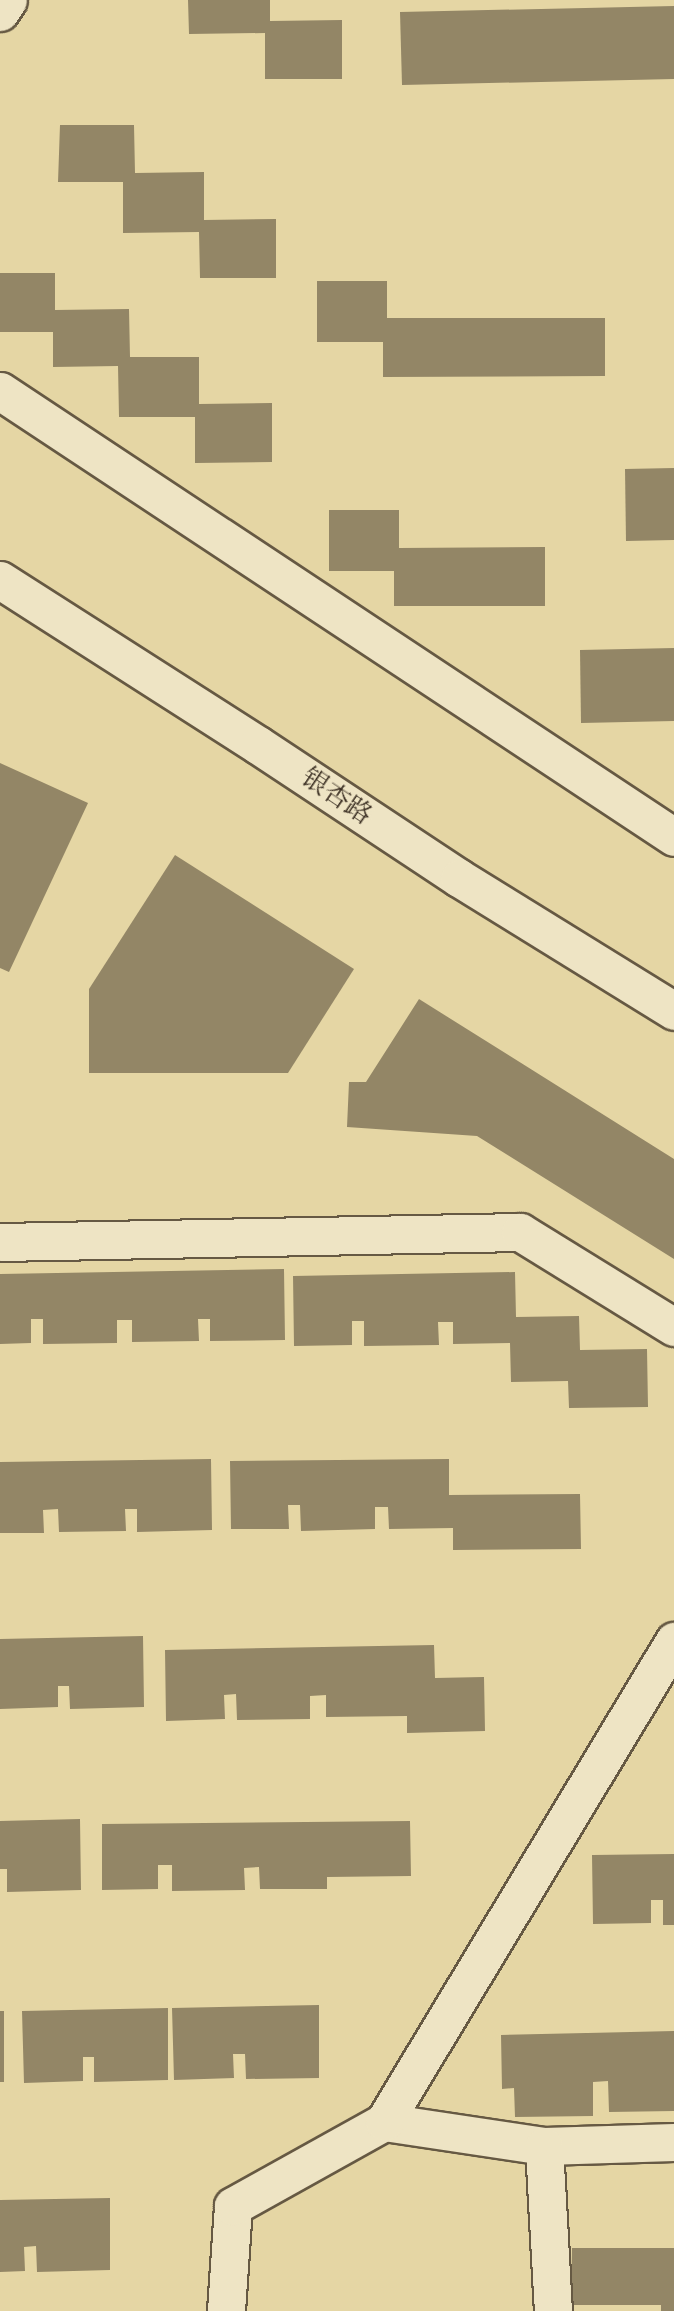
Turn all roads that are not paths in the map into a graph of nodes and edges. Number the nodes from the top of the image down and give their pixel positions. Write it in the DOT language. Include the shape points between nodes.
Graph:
graph roads {
  1 [pos="8,0"];
  2 [pos="0,12"];
  3 [pos="0,391"];
  4 [pos="0,580"];
  5 [pos="674,837"];
  6 [pos="674,1011"];
  7 [pos="0,1242"];
  8 [pos="674,1326"];
  9 [pos="674,1641"];
  10 [pos="384,2122"];
  11 [pos="674,2143"];
  12 [pos="544,2146"];
  13 [pos="226,2311"];
  14 [pos="553,2311"];
  1 -- 2 [label="street"];
  3 -- 5 [label="street"];
  4 -- 6 [label="street, 银杏路" via="459,878"];
  7 -- 8 [label="street" via="520,1232"];
  9 -- 10 [label="street"];
  10 -- 12 [label="street"];
  10 -- 13 [label="street" via="233,2206"];
  11 -- 12 [label="street"];
  12 -- 14 [label="street"];
}
